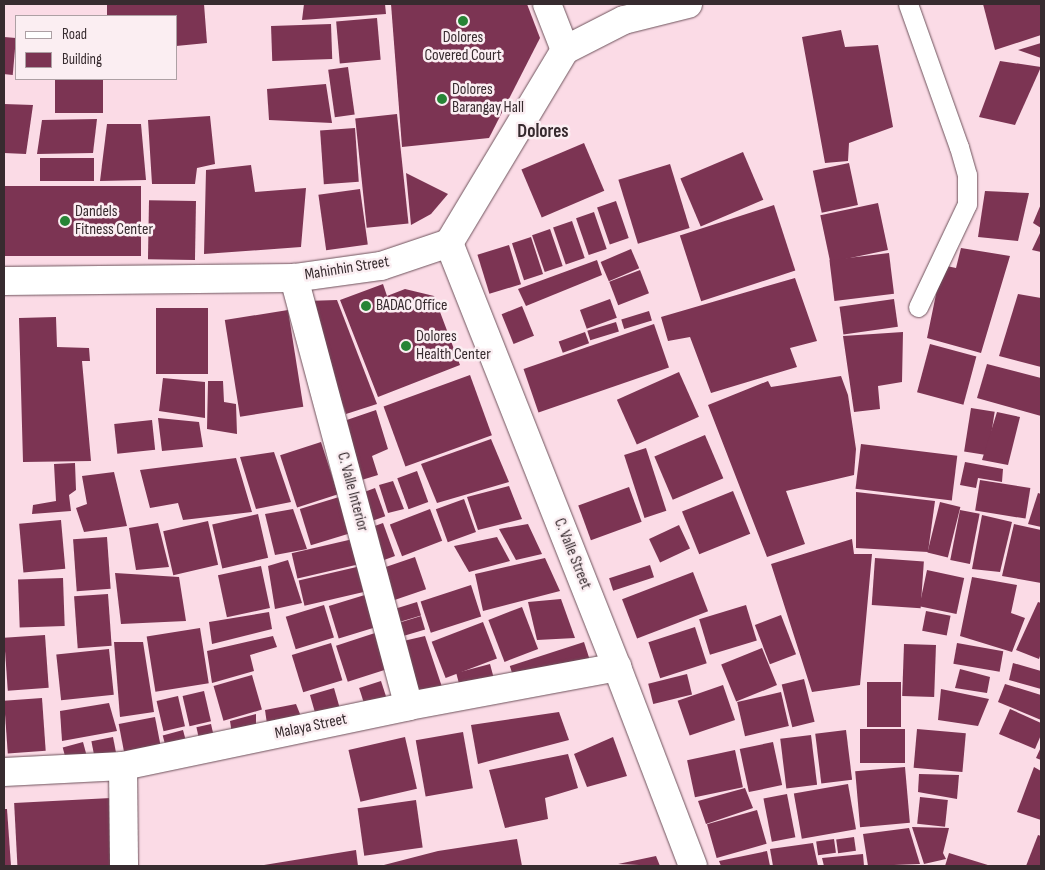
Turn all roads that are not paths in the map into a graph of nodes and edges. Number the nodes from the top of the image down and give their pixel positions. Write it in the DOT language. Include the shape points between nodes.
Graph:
graph roads {
  1 [pos="547,4"];
  2 [pos="688,4"];
  3 [pos="908,4"];
  4 [pos="565,50"];
  5 [pos="449,243"];
  6 [pos="294,278"];
  7 [pos="4,281"];
  8 [pos="918,307"];
  9 [pos="617,667"];
  10 [pos="409,706"];
  11 [pos="123,766"];
  12 [pos="4,772"];
  13 [pos="124,866"];
  14 [pos="693,866"];
  1 -- 4 [label="street"];
  2 -- 4 [label="street" via="624,20"];
  3 -- 8 [label="lane" via="959,146 967,175 968,204"];
  4 -- 5 [label="street"];
  5 -- 6 [label="street, Mahinhin Street" via="382,266"];
  5 -- 9 [label="street, C. Valle Street"];
  6 -- 7 [label="street, Mahinhin Street"];
  6 -- 10 [label="street, C. Valle Interior"];
  9 -- 10 [label="street, Malaya Street"];
  9 -- 14 [label="street, C. Valle Street"];
  10 -- 11 [label="street, Malaya Street"];
  11 -- 12 [label="street, Malaya Street"];
  11 -- 13 [label="street"];
}
